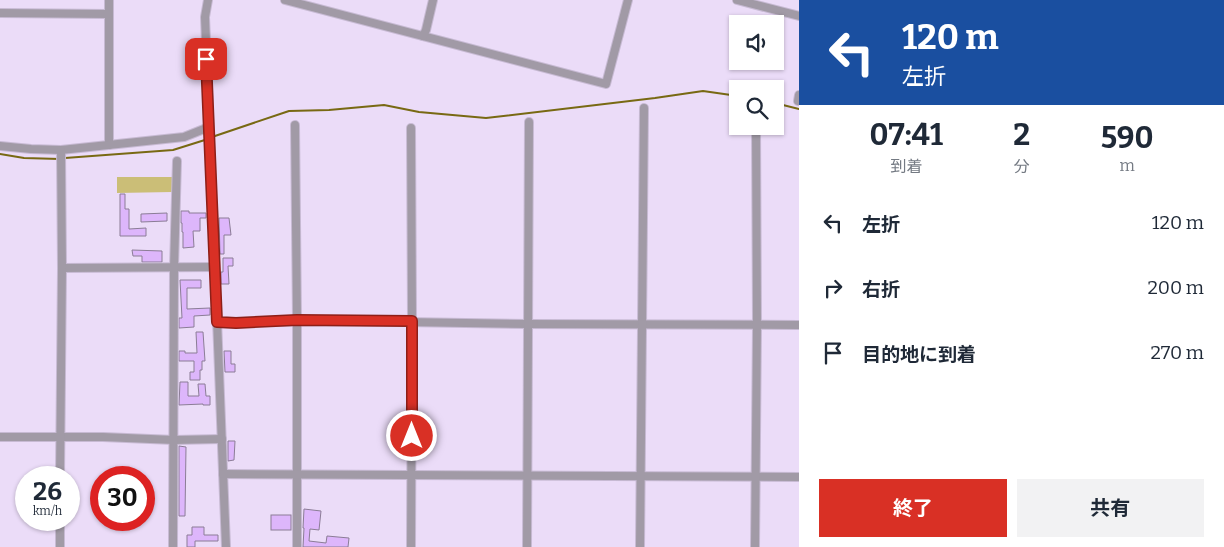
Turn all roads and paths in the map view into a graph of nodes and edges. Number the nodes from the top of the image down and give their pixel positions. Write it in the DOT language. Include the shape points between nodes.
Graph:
graph roads {
  1 [pos="108,0"];
  2 [pos="208,0"];
  3 [pos="285,0"];
  4 [pos="433,0"];
  5 [pos="628,0"];
  6 [pos="737,0"];
  7 [pos="0,13"];
  8 [pos="108,14"];
  9 [pos="799,16"];
  10 [pos="423,36"];
  11 [pos="644,108"];
  12 [pos="529,122"];
  13 [pos="295,125"];
  14 [pos="209,127"];
  15 [pos="411,128"];
  16 [pos="756,135"];
  17 [pos="109,145"];
  18 [pos="0,146"];
  19 [pos="61,150"];
  20 [pos="177,161"];
  21 [pos="215,267"];
  22 [pos="62,268"];
  23 [pos="174,268"];
  24 [pos="297,320"];
  25 [pos="412,321"];
  26 [pos="217,322"];
  27 [pos="527,324"];
  28 [pos="642,324"];
  29 [pos="757,325"];
  30 [pos="799,325"];
  31 [pos="0,436"];
  32 [pos="60,437"];
  33 [pos="222,439"];
  34 [pos="174,440"];
  35 [pos="60,466"];
  36 [pos="223,474"];
  37 [pos="297,475"];
  38 [pos="412,475"];
  39 [pos="527,476"];
  40 [pos="641,476"];
  41 [pos="755,476"];
  42 [pos="799,477"];
  43 [pos="60,531"];
  44 [pos="60,547"];
  45 [pos="173,547"];
  46 [pos="226,547"];
  47 [pos="296,547"];
  48 [pos="411,547"];
  49 [pos="527,547"];
  50 [pos="640,547"];
  51 [pos="755,547"];
  1 -- 8 [label="street"];
  2 -- 14 [label="street" via="205,17"];
  3 -- 10 [label="street"];
  4 -- 10 [label="street"];
  5 -- 10 [label="street" via="606,84"];
  6 -- 9 [label="street"];
  7 -- 8 [label="street"];
  8 -- 17 [label="street"];
  11 -- 28 [label="street"];
  12 -- 27 [label="street"];
  13 -- 24 [label="street"];
  14 -- 17 [label="street" via="184,137"];
  14 -- 21 [label="street"];
  15 -- 25 [label="street"];
  16 -- 29 [label="street"];
  17 -- 19 [label="street"];
  18 -- 19 [label="street"];
  19 -- 22 [label="street"];
  20 -- 23 [label="street"];
  21 -- 23 [label="street"];
  21 -- 26 [label="street"];
  22 -- 23 [label="street"];
  22 -- 32 [label="street"];
  23 -- 34 [label="street"];
  24 -- 25 [label="street"];
  24 -- 26 [label="street"];
  24 -- 37 [label="street"];
  25 -- 27 [label="street"];
  25 -- 38 [label="street"];
  26 -- 33 [label="street"];
  27 -- 28 [label="street"];
  27 -- 39 [label="street"];
  28 -- 29 [label="street"];
  28 -- 40 [label="street"];
  29 -- 30 [label="street"];
  29 -- 41 [label="street"];
  31 -- 32 [label="street"];
  32 -- 34 [label="street"];
  32 -- 35 [label="street"];
  33 -- 34 [label="street"];
  33 -- 36 [label="street"];
  34 -- 45 [label="street"];
  36 -- 37 [label="street"];
  36 -- 46 [label="street"];
  37 -- 38 [label="street"];
  37 -- 47 [label="street"];
  38 -- 39 [label="street"];
  38 -- 48 [label="street"];
  39 -- 40 [label="street"];
  39 -- 49 [label="street"];
  40 -- 41 [label="street"];
  40 -- 50 [label="street"];
  41 -- 42 [label="street"];
  41 -- 51 [label="street"];
  43 -- 44 [label="street"];
}
